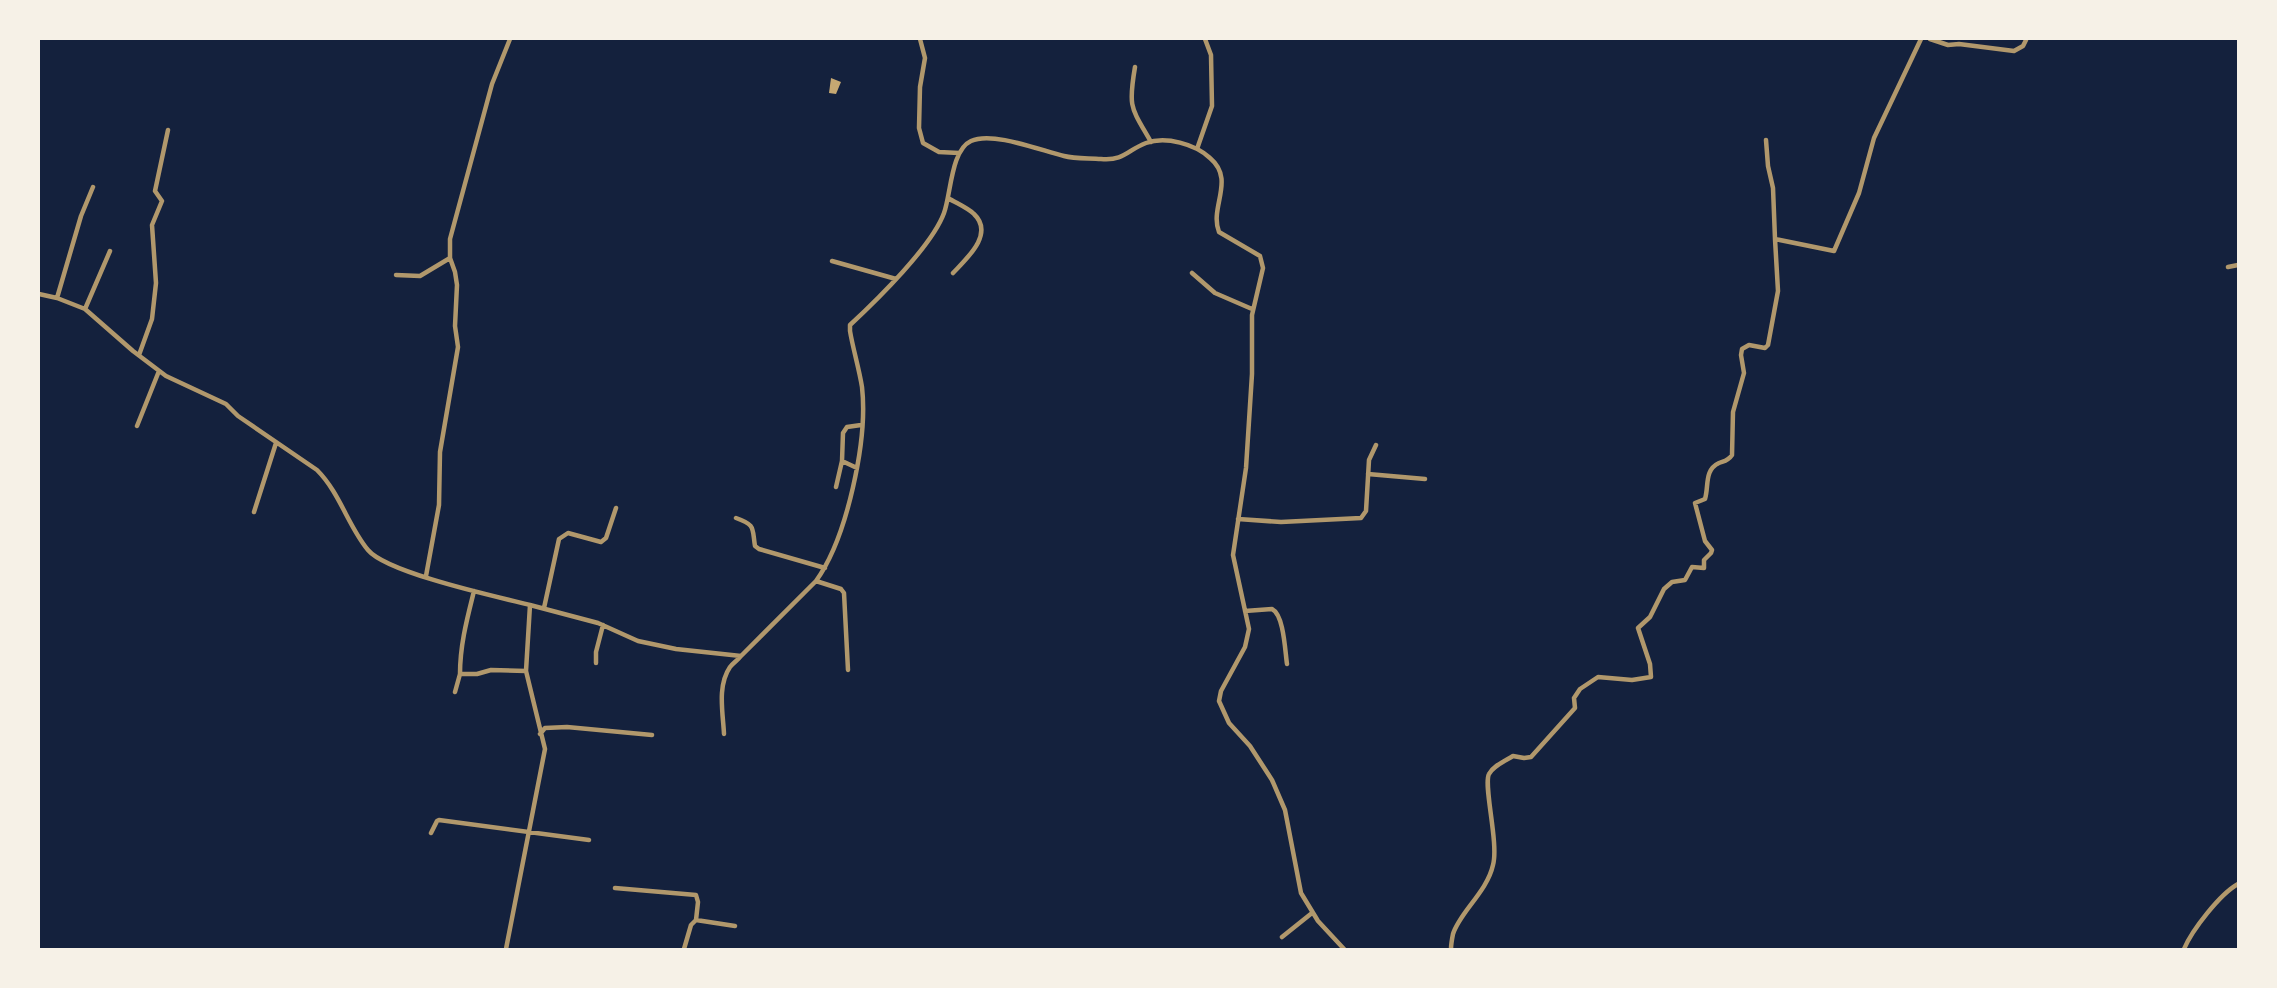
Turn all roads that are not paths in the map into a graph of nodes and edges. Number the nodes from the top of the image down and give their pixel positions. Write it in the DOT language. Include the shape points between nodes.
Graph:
graph roads {
  1 [pos="510,39"];
  2 [pos="920,39"];
  3 [pos="1205,39"];
  4 [pos="1920,39"];
  5 [pos="1930,39"];
  6 [pos="2026,40"];
  7 [pos="1135,67"];
  8 [pos="168,130"];
  9 [pos="1766,140"];
  10 [pos="1151,142"];
  11 [pos="1197,149"];
  12 [pos="959,154"];
  13 [pos="93,187"];
  14 [pos="948,198"];
  15 [pos="1775,239"];
  16 [pos="110,251"];
  17 [pos="450,258"];
  18 [pos="832,261"];
  19 [pos="2238,265"];
  20 [pos="2228,267"];
  21 [pos="953,273"];
  22 [pos="1192,273"];
  23 [pos="396,275"];
  24 [pos="896,279"];
  25 [pos="39,294"];
  26 [pos="57,298"];
  27 [pos="85,309"];
  28 [pos="1252,309"];
  29 [pos="138,355"];
  30 [pos="159,371"];
  31 [pos="861,425"];
  32 [pos="137,426"];
  33 [pos="276,443"];
  34 [pos="1376,445"];
  35 [pos="842,461"];
  36 [pos="856,468"];
  37 [pos="1368,474"];
  38 [pos="1425,479"];
  39 [pos="836,487"];
  40 [pos="616,508"];
  41 [pos="254,512"];
  42 [pos="736,518"];
  43 [pos="1238,519"];
  44 [pos="825,568"];
  45 [pos="426,576"];
  46 [pos="816,581"];
  47 [pos="474,591"];
  48 [pos="530,604"];
  49 [pos="544,608"];
  50 [pos="1245,611"];
  51 [pos="602,625"];
  52 [pos="741,656"];
  53 [pos="596,664"];
  54 [pos="1287,664"];
  55 [pos="848,670"];
  56 [pos="526,671"];
  57 [pos="460,674"];
  58 [pos="455,692"];
  59 [pos="540,734"];
  60 [pos="724,734"];
  61 [pos="652,735"];
  62 [pos="529,832"];
  63 [pos="431,833"];
  64 [pos="589,840"];
  65 [pos="2238,884"];
  66 [pos="615,888"];
  67 [pos="1312,913"];
  68 [pos="696,920"];
  69 [pos="735,926"];
  70 [pos="1282,937"];
  71 [pos="506,949"];
  72 [pos="684,949"];
  73 [pos="1344,949"];
  74 [pos="1450,949"];
  75 [pos="2184,949"];
  1 -- 17 [label="street" via="480,125 450,239"];
  2 -- 12 [label="street" via="925,58 920,87 919,128 923,143 939,152"];
  3 -- 11 [label="street" via="1212,62 1212,106"];
  4 -- 15 [label="street" via="1874,138 1859,192 1835,250 1832,252"];
  5 -- 6 [label="street" via="1948,45 2014,50 2023,46"];
  7 -- 10 [label="street" via="1131,104"];
  8 -- 29 [label="street" via="155,191 162,201 152,225 156,282 153,313"];
  9 -- 15 [label="street" via="1773,188"];
  10 -- 11 [label="street" via="1172,142"];
  10 -- 12 [label="street" via="1121,158 1104,160 1065,156 1025,144 987,139 972,141"];
  11 -- 28 [label="street" via="1211,158 1223,185 1216,218 1219,232 1260,256 1263,261"];
  12 -- 14 [label="street"];
  13 -- 26 [label="street"];
  14 -- 21 [label="street" via="974,214 981,230 977,247"];
  14 -- 24 [label="street" via="936,230"];
  15 -- 74 [label="street" via="1778,291 1768,345 1765,348 1745,346 1742,349 1744,373 1733,412 1732,455 1712,468 1705,499 1695,503 1711,554 1704,560 1704,568 1692,568 1685,580 1672,582 1664,589 1650,617 1638,628 1652,677 1632,680 1598,677 1580,689 1574,698 1575,708 1531,757 1513,756 1488,775 1486,783 1494,825 1494,864 1488,880 1453,933"];
  16 -- 27 [label="street"];
  17 -- 23 [label="street" via="420,276"];
  17 -- 45 [label="street" via="456,277 458,347 442,438 439,505"];
  18 -- 24 [label="street"];
  19 -- 20 [label="street"];
  22 -- 28 [label="street" via="1215,293"];
  24 -- 31 [label="street" via="850,328 862,386"];
  25 -- 26 [label="street"];
  26 -- 27 [label="street"];
  27 -- 29 [label="street"];
  28 -- 43 [label="street" via="1248,449"];
  29 -- 30 [label="street"];
  30 -- 32 [label="street"];
  30 -- 33 [label="street" via="226,404"];
  31 -- 35 [label="street" via="844,429"];
  31 -- 36 [label="street"];
  33 -- 41 [label="street"];
  33 -- 45 [label="street" via="327,480 360,539 375,557"];
  34 -- 37 [label="street" via="1369,460"];
  35 -- 36 [label="street"];
  35 -- 39 [label="street"];
  36 -- 44 [label="street" via="854,487"];
  37 -- 38 [label="street"];
  37 -- 43 [label="street" via="1366,511 1358,519 1281,522"];
  40 -- 49 [label="street" via="606,538 601,542 568,533 559,538"];
  42 -- 44 [label="street" via="751,524 759,549"];
  43 -- 50 [label="street" via="1233,563"];
  44 -- 46 [label="street"];
  45 -- 47 [label="street"];
  46 -- 52 [label="street"];
  46 -- 55 [label="street" via="844,593"];
  47 -- 48 [label="street"];
  47 -- 57 [label="street" via="463,631"];
  48 -- 49 [label="street"];
  48 -- 56 [label="street"];
  49 -- 51 [label="street"];
  50 -- 54 [label="street" via="1276,611"];
  50 -- 67 [label="street" via="1249,629 1245,647 1221,691 1219,701 1228,723 1250,746 1272,780 1291,839 1301,893"];
  51 -- 52 [label="street" via="638,641"];
  51 -- 53 [label="street"];
  52 -- 60 [label="street" via="729,669 723,684"];
  56 -- 57 [label="street" via="491,670"];
  56 -- 59 [label="street"];
  57 -- 58 [label="street"];
  59 -- 61 [label="street" via="546,728 562,727"];
  59 -- 62 [label="street" via="544,749"];
  62 -- 63 [label="street" via="440,820"];
  62 -- 64 [label="street"];
  62 -- 71 [label="street"];
  65 -- 75 [label="street" via="2216,903"];
  66 -- 68 [label="street" via="696,895"];
  67 -- 70 [label="street"];
  67 -- 73 [label="street"];
  68 -- 69 [label="street"];
  68 -- 72 [label="street" via="691,925"];
}
